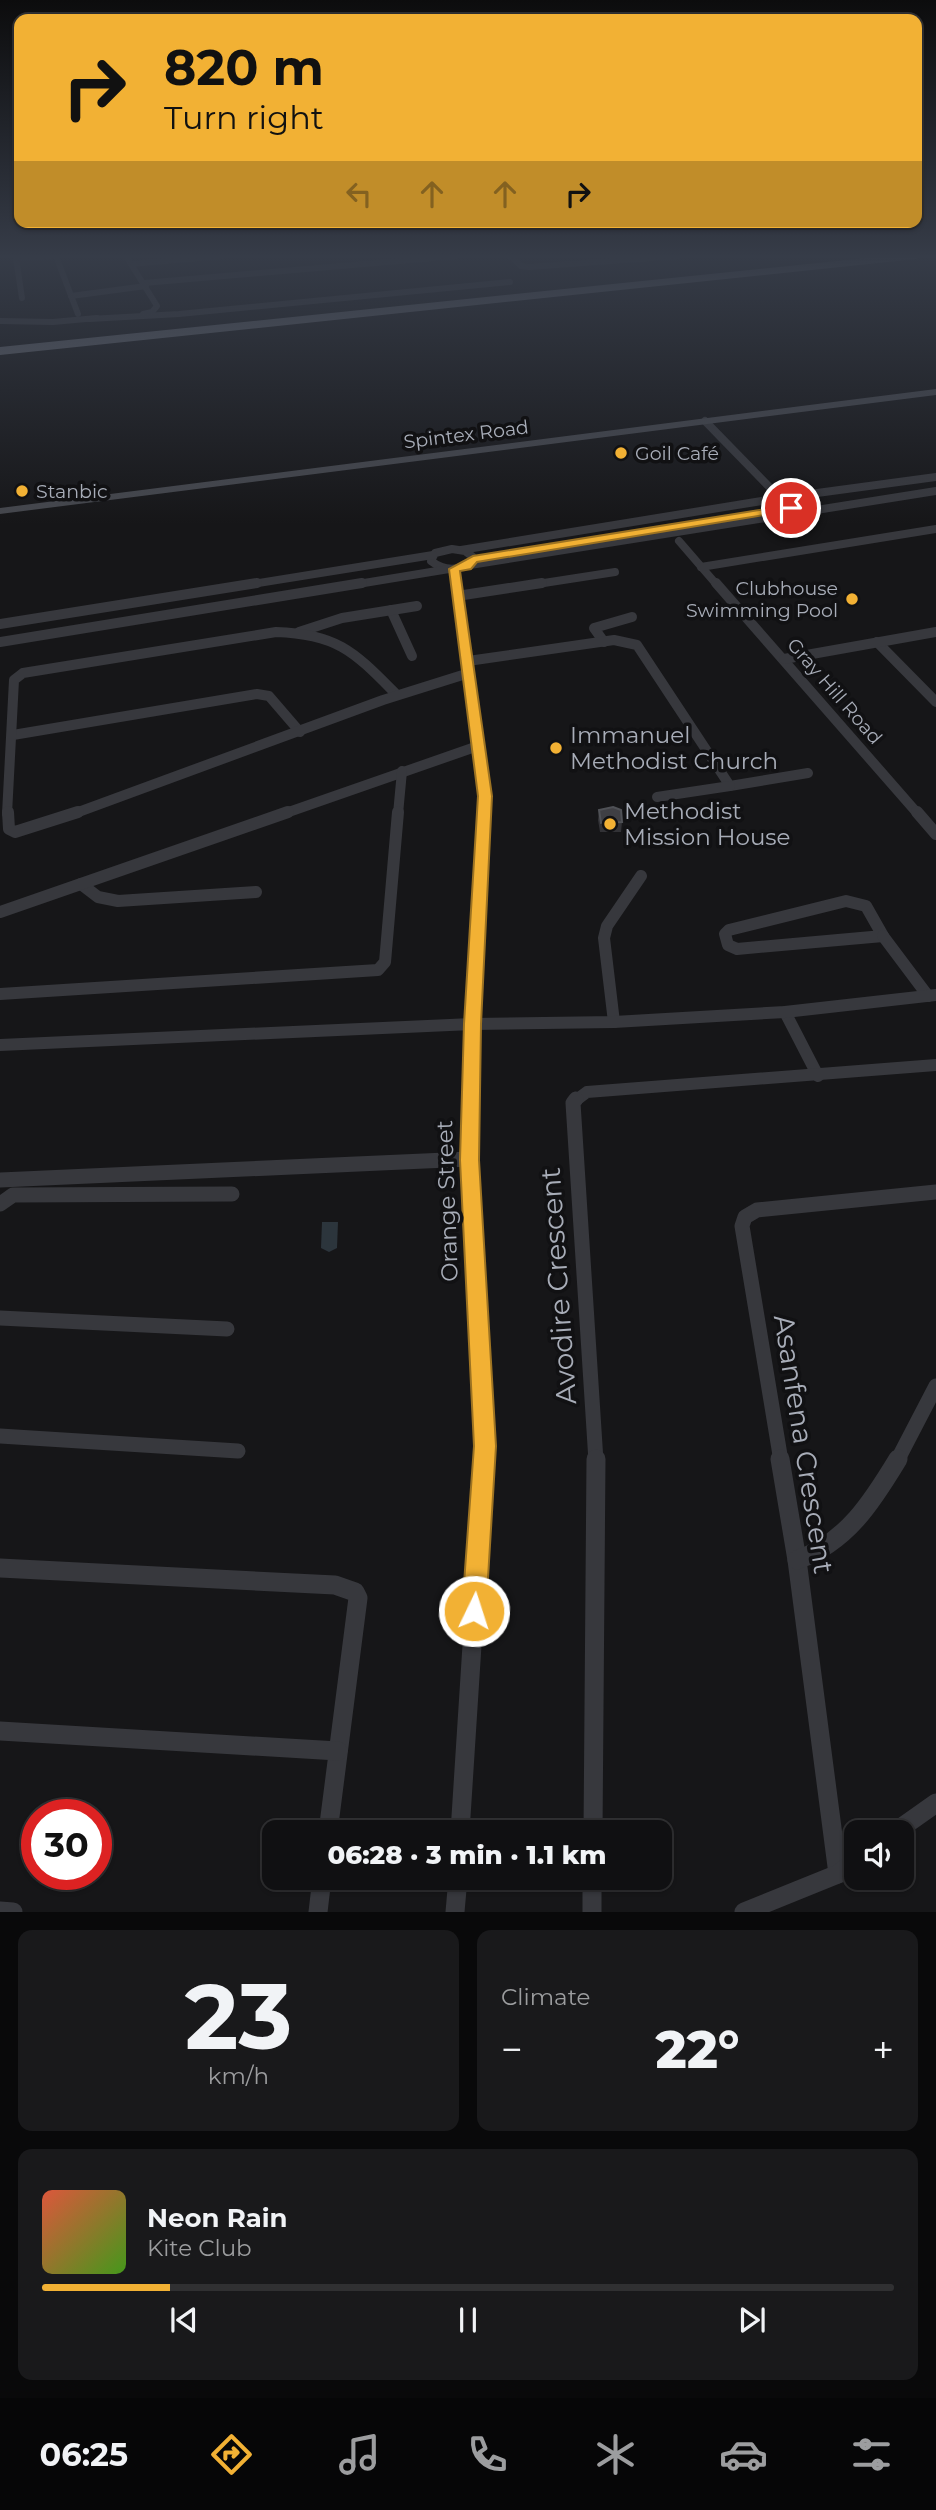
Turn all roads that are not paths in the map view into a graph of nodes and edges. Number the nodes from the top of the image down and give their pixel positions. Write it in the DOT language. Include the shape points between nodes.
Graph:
graph roads {
  1 [pos="56,345"];
  2 [pos="0,351"];
  3 [pos="936,392"];
  4 [pos="705,421"];
  5 [pos="936,483"];
  6 [pos="786,503"];
  7 [pos="0,511"];
  8 [pos="936,529"];
  9 [pos="676,537"];
  10 [pos="432,557"];
  11 [pos="468,557"];
  12 [pos="701,567"];
  13 [pos="447,569"];
  14 [pos="615,572"];
  15 [pos="457,596"];
  16 [pos="417,606"];
  17 [pos="391,611"];
  18 [pos="632,617"];
  19 [pos="0,626"];
  20 [pos="299,632"];
  21 [pos="936,632"];
  22 [pos="0,636"];
  23 [pos="0,642"];
  24 [pos="604,642"];
  25 [pos="877,642"];
  26 [pos="412,656"];
  27 [pos="784,659"];
  28 [pos="468,666"];
  29 [pos="397,695"];
  30 [pos="936,702"];
  31 [pos="300,732"];
  32 [pos="13,735"];
  33 [pos="478,746"];
  34 [pos="402,771"];
  35 [pos="808,773"];
  36 [pos="730,786"];
  37 [pos="657,797"];
  38 [pos="936,834"];
  39 [pos="641,876"];
  40 [pos="81,884"];
  41 [pos="256,892"];
  42 [pos="0,912"];
  43 [pos="883,936"];
  44 [pos="0,994"];
  45 [pos="932,995"];
  46 [pos="785,1012"];
  47 [pos="614,1022"];
  48 [pos="472,1024"];
  49 [pos="0,1045"];
  50 [pos="936,1065"];
  51 [pos="818,1076"];
  52 [pos="470,1160"];
  53 [pos="0,1180"];
  54 [pos="936,1192"];
  55 [pos="232,1194"];
  56 [pos="0,1204"];
  57 [pos="0,1318"];
  58 [pos="227,1329"];
  59 [pos="936,1386"];
  60 [pos="0,1436"];
  61 [pos="239,1451"];
  62 [pos="797,1560"];
  63 [pos="0,1567"];
  64 [pos="0,1731"];
  65 [pos="338,1751"];
  66 [pos="936,1803"];
  67 [pos="329,1820"];
  68 [pos="461,1820"];
  69 [pos="593,1820"];
  70 [pos="912,1820"];
  71 [pos="844,1870"];
  72 [pos="838,1874"];
  73 [pos="321,1890"];
  74 [pos="457,1890"];
  75 [pos="592,1890"];
  76 [pos="0,1911"];
  77 [pos="13,1912"];
  78 [pos="318,1912"];
  79 [pos="456,1912"];
  80 [pos="592,1912"];
  81 [pos="744,1912"];
  1 -- 2 [label="highway"];
  3 -- 4 [label="main road, Spintex Road"];
  4 -- 6 [label="street"];
  4 -- 7 [label="main road, Spintex Road"];
  5 -- 6 [label="street"];
  5 -- 6 [label="street"];
  5 -- 9 [label="street"];
  6 -- 11 [label="street"];
  6 -- 11 [label="street"];
  8 -- 12 [label="street"];
  9 -- 11 [label="street"];
  9 -- 12 [label="street, Gray Hill Road"];
  10 -- 11 [label="street" via="443,550"];
  10 -- 13 [label="street"];
  10 -- 19 [label="street" via="176,603"];
  11 -- 13 [label="street"];
  12 -- 27 [label="street, Gray Hill Road"];
  13 -- 15 [label="street, Orange Street"];
  13 -- 22 [label="street"];
  13 -- 23 [label="street"];
  14 -- 15 [label="street"];
  15 -- 28 [label="street, Orange Street"];
  16 -- 17 [label="street"];
  17 -- 20 [label="street"];
  17 -- 26 [label="street"];
  18 -- 24 [label="street" via="594,628"];
  20 -- 29 [label="street" via="340,644"];
  20 -- 32 [label="street" via="20,674 14,680"];
  21 -- 25 [label="street"];
  24 -- 28 [label="street"];
  24 -- 36 [label="street" via="637,645"];
  25 -- 27 [label="street"];
  25 -- 30 [label="street"];
  27 -- 38 [label="street, Gray Hill Road"];
  28 -- 29 [label="street"];
  28 -- 33 [label="street, Orange Street"];
  29 -- 31 [label="street"];
  31 -- 32 [label="street" via="269,696 257,694"];
  31 -- 32 [label="street" via="15,832 7,823"];
  33 -- 34 [label="street"];
  33 -- 48 [label="street, Orange Street" via="485,796"];
  34 -- 40 [label="street"];
  34 -- 44 [label="street" via="384,962 378,970"];
  35 -- 36 [label="street"];
  36 -- 37 [label="street"];
  39 -- 47 [label="street" via="607,926 604,938"];
  40 -- 41 [label="street" via="98,897 118,901"];
  40 -- 42 [label="street"];
  43 -- 43 [label="street" via="737,949 727,945 725,934 846,901 866,906"];
  43 -- 45 [label="street"];
  45 -- 46 [label="street"];
  46 -- 47 [label="street"];
  46 -- 51 [label="street"];
  47 -- 48 [label="street"];
  48 -- 49 [label="street"];
  48 -- 52 [label="street, Orange Street"];
  50 -- 51 [label="street, Avodire Crescent"];
  51 -- 69 [label="street, Avodire Crescent" via="587,1092 573,1103 596,1436"];
  52 -- 53 [label="street"];
  52 -- 68 [label="street, Orange Street" via="485,1446"];
  54 -- 62 [label="street, Asanfena Crescent" via="757,1210 743,1217"];
  55 -- 56 [label="street" via="13,1195"];
  57 -- 58 [label="street"];
  59 -- 62 [label="street" via="926,1412 870,1505 841,1537 815,1555"];
  60 -- 61 [label="street"];
  62 -- 72 [label="street, Asanfena Crescent"];
  63 -- 65 [label="street" via="348,1588 358,1598"];
  64 -- 65 [label="street"];
  65 -- 67 [label="street"];
  66 -- 70 [label="street"];
  71 -- 72 [label="street"];
  72 -- 81 [label="street"];
  73 -- 78 [label="street"];
  74 -- 79 [label="street"];
  75 -- 80 [label="street"];
  76 -- 77 [label="street"];
}
